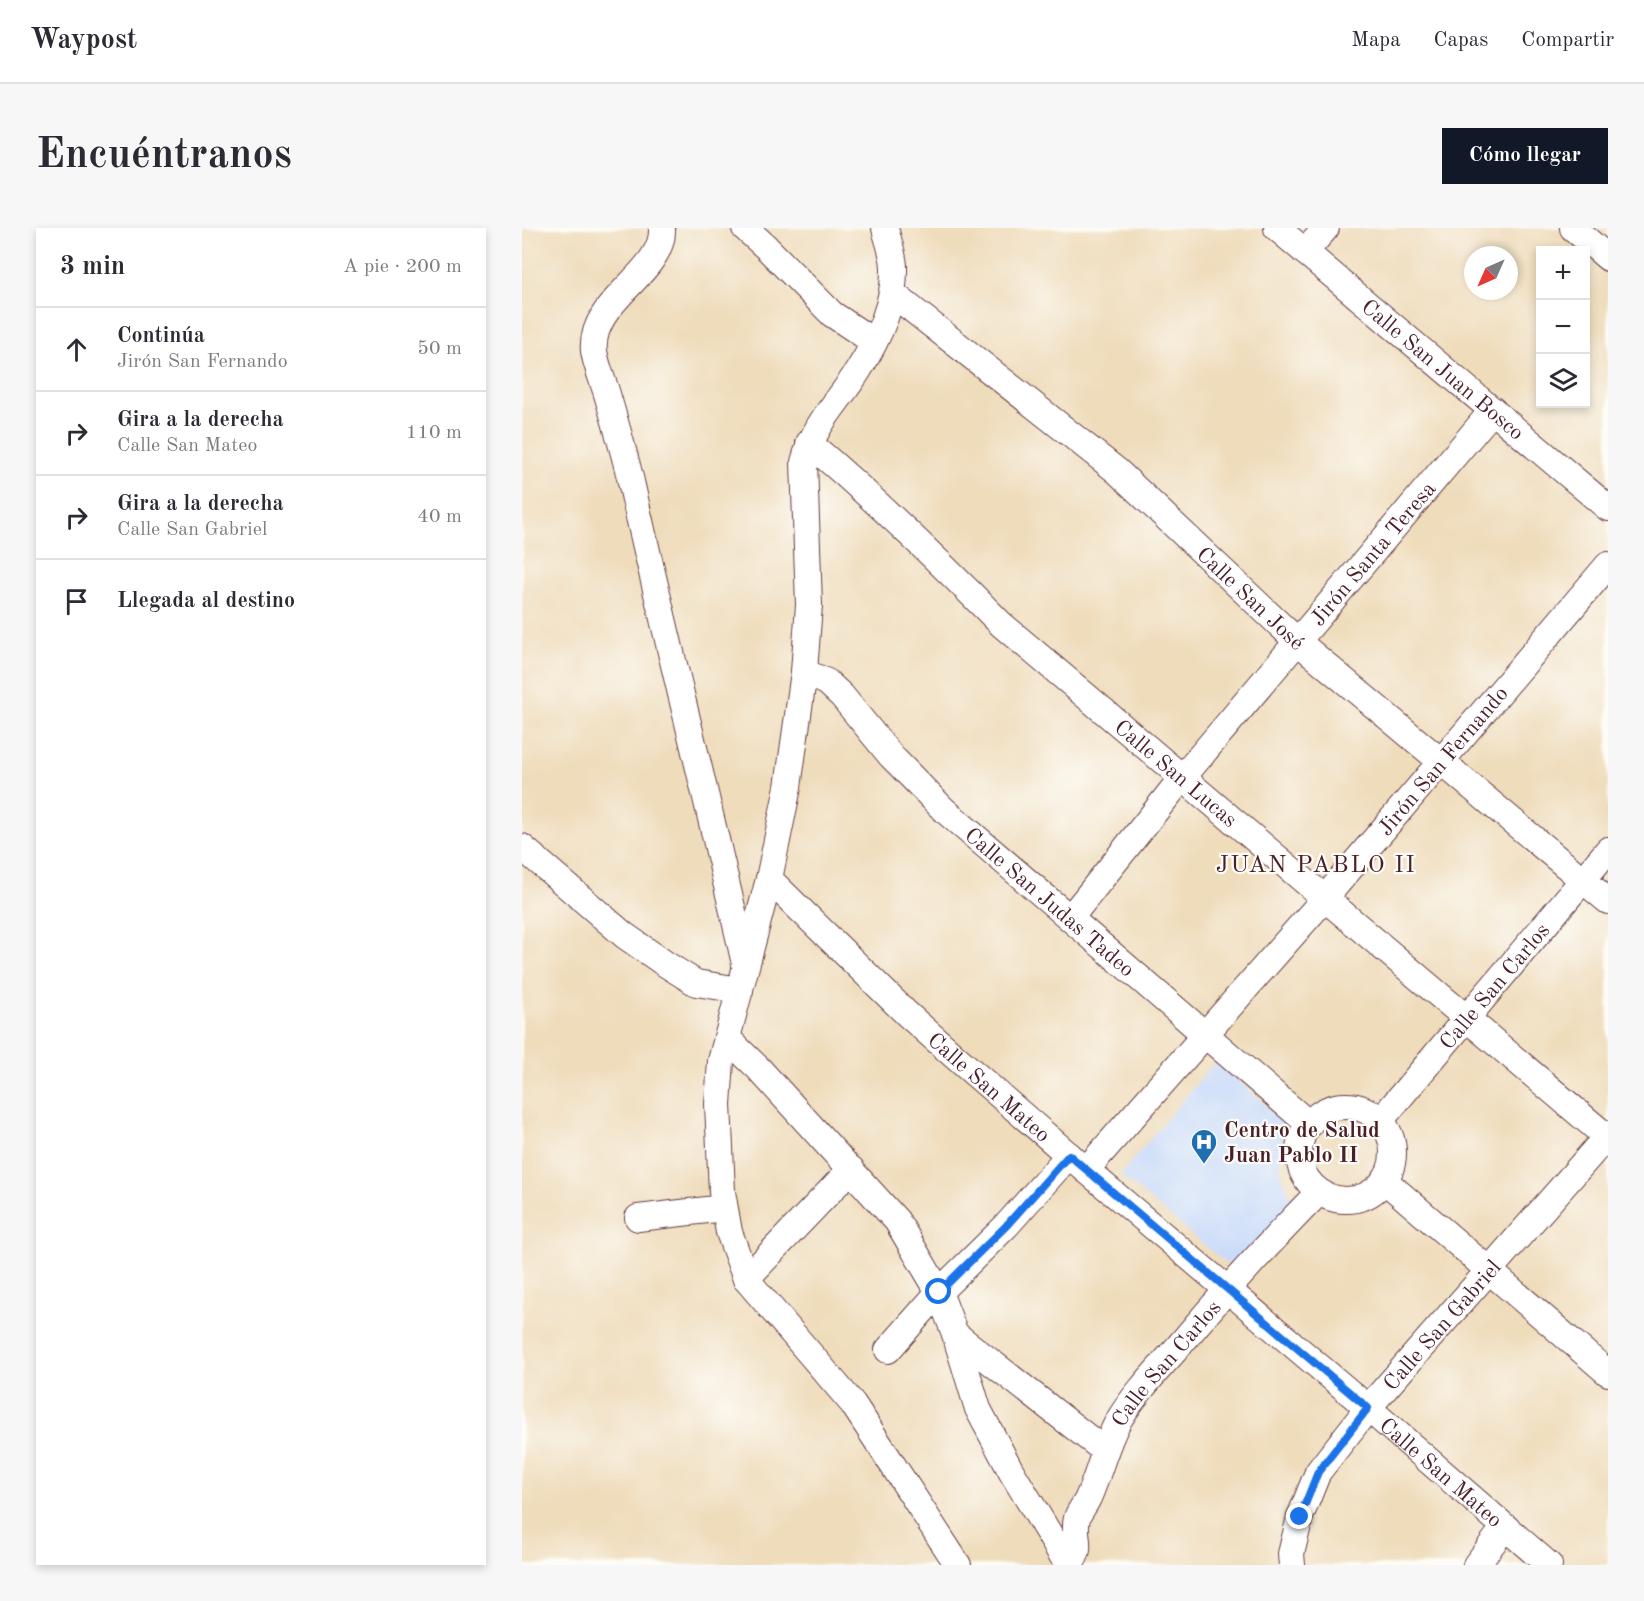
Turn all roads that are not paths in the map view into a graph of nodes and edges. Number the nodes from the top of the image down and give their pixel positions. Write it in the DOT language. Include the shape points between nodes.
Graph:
graph roads {
  1 [pos="662,228"];
  2 [pos="745,228"];
  3 [pos="885,228"];
  4 [pos="1277,228"];
  5 [pos="1326,228"];
  6 [pos="1573,228"];
  7 [pos="1305,252"];
  8 [pos="1608,258"];
  9 [pos="893,294"];
  10 [pos="874,342"];
  11 [pos="1493,410"];
  12 [pos="809,442"];
  13 [pos="1608,508"];
  14 [pos="1608,566"];
  15 [pos="1298,641"];
  16 [pos="804,672"];
  17 [pos="1442,762"];
  18 [pos="1182,778"];
  19 [pos="522,847"];
  20 [pos="1608,850"];
  21 [pos="769,879"];
  22 [pos="1582,880"];
  23 [pos="1325,898"];
  24 [pos="1608,901"];
  25 [pos="1070,918"];
  26 [pos="743,979"];
  27 [pos="1467,1019"];
  28 [pos="1205,1035"];
  29 [pos="727,1038"];
  30 [pos="1380,1121"];
  31 [pos="1309,1124"];
  32 [pos="1608,1137"];
  33 [pos="1077,1163"];
  34 [pos="851,1170"];
  35 [pos="1384,1180"];
  36 [pos="1319,1192"];
  37 [pos="724,1208"];
  38 [pos="638,1218"];
  39 [pos="1489,1271"];
  40 [pos="746,1279"];
  41 [pos="1227,1289"];
  42 [pos="939,1292"];
  43 [pos="956,1334"];
  44 [pos="888,1350"];
  45 [pos="1608,1372"];
  46 [pos="1368,1408"];
  47 [pos="1105,1451"];
  48 [pos="1505,1527"];
  49 [pos="958,1565"];
  50 [pos="1068,1565"];
  51 [pos="1292,1565"];
  52 [pos="1476,1565"];
  53 [pos="1549,1565"];
  1 -- 26 [label="street" via="659,249 603,315 594,351 624,451 714,824"];
  2 -- 10 [label="street" via="832,314"];
  3 -- 9 [label="street" via="894,267"];
  4 -- 7 [label="street, Calle San Juan Bosco"];
  5 -- 7 [label="street"];
  6 -- 8 [label="street"];
  7 -- 11 [label="street, Calle San Juan Bosco"];
  9 -- 10 [label="street"];
  9 -- 15 [label="street, Calle San José" via="1117,471"];
  10 -- 12 [label="street"];
  11 -- 13 [label="street, Calle San Juan Bosco"];
  11 -- 15 [label="street, Jirón Santa Teresa"];
  12 -- 16 [label="street" via="804,462 809,605"];
  12 -- 18 [label="street, Calle San Lucas" via="918,541 1001,624"];
  14 -- 17 [label="street, Jirón San Fernando"];
  15 -- 17 [label="street, Calle San José"];
  15 -- 18 [label="street, Jirón Santa Teresa"];
  16 -- 21 [label="street" via="788,787"];
  16 -- 25 [label="street, Calle San Judas Tadeo" via="827,682 943,809"];
  17 -- 22 [label="street, Calle San José"];
  17 -- 23 [label="street, Jirón San Fernando"];
  18 -- 23 [label="street, Calle San Lucas"];
  18 -- 25 [label="street, Jirón Santa Teresa"];
  19 -- 26 [label="street" via="624,935 696,983"];
  20 -- 22 [label="street, Calle San Carlos"];
  21 -- 26 [label="street"];
  21 -- 33 [label="street, Calle San Mateo" via="907,1014"];
  22 -- 24 [label="street, Calle San José"];
  22 -- 27 [label="street, Calle San Carlos"];
  23 -- 27 [label="street, Calle San Lucas"];
  23 -- 28 [label="street, Jirón San Fernando"];
  25 -- 28 [label="street, Calle San Judas Tadeo"];
  26 -- 29 [label="street"];
  27 -- 30 [label="street, Calle San Carlos"];
  27 -- 32 [label="street, Calle San Lucas"];
  28 -- 31 [label="street, Calle San Judas Tadeo"];
  28 -- 33 [label="street, Jirón San Fernando"];
  29 -- 34 [label="street"];
  29 -- 37 [label="street" via="718,1104"];
  30 -- 31 [label="street" via="1352,1106 1335,1107"];
  30 -- 35 [label="street" via="1393,1150"];
  31 -- 36 [label="street" via="1300,1141 1299,1160 1305,1178"];
  32 -- 39 [label="street, Calle San Gabriel"];
  33 -- 41 [label="street, Calle San Mateo"];
  33 -- 42 [label="street, Jirón San Fernando"];
  34 -- 40 [label="street"];
  34 -- 42 [label="street" via="897,1221"];
  35 -- 36 [label="street" via="1371,1193 1354,1200 1336,1199"];
  35 -- 39 [label="street"];
  36 -- 41 [label="street, Calle San Carlos"];
  37 -- 38 [label="street"];
  37 -- 40 [label="street"];
  39 -- 45 [label="street"];
  39 -- 46 [label="street, Calle San Gabriel"];
  40 -- 49 [label="street" via="853,1404"];
  41 -- 46 [label="street, Calle San Mateo"];
  41 -- 47 [label="street, Calle San Carlos" via="1136,1396 1120,1418"];
  42 -- 43 [label="street"];
  42 -- 44 [label="street, Jirón San Fernando"];
  43 -- 47 [label="street"];
  43 -- 50 [label="street" via="978,1409"];
  46 -- 48 [label="street, Calle San Mateo"];
  46 -- 51 [label="street, Calle San Gabriel" via="1318,1472 1300,1517"];
  47 -- 50 [label="street, Calle San Carlos" via="1088,1500 1078,1515 1079,1547"];
  48 -- 52 [label="street"];
  48 -- 53 [label="street, Calle San Mateo"];
}
